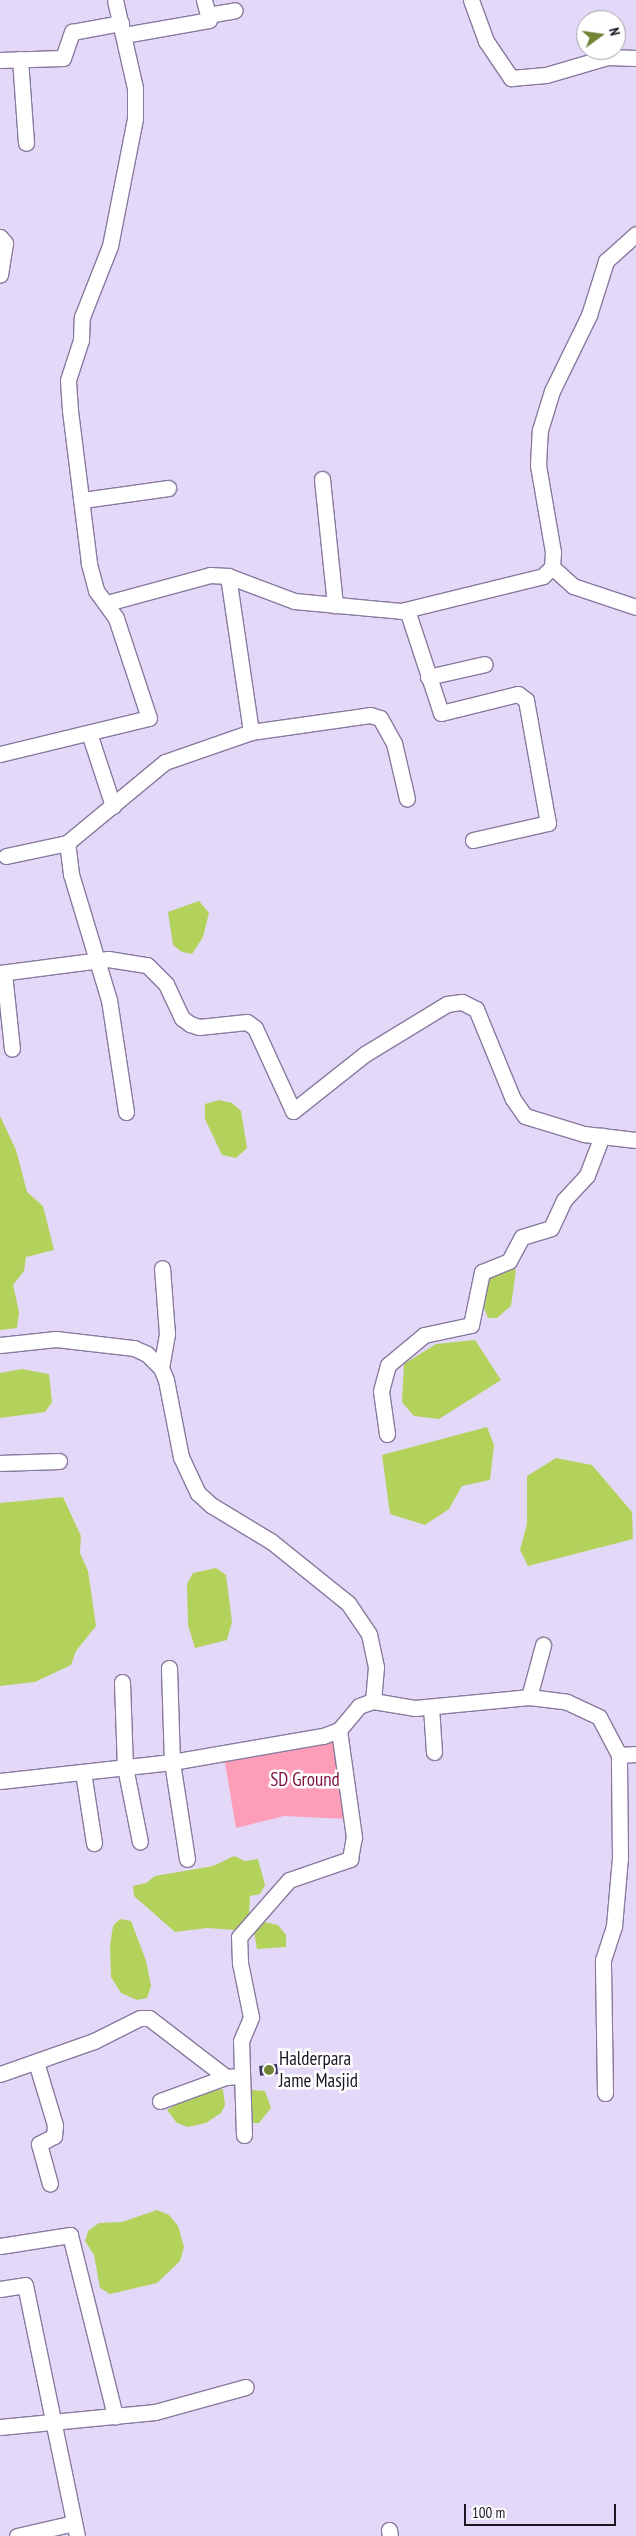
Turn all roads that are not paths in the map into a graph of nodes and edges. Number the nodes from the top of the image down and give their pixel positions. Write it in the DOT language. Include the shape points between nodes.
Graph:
graph roads {
  1 [pos="115,0"];
  2 [pos="471,0"];
  3 [pos="206,7"];
  4 [pos="235,10"];
  5 [pos="123,29"];
  6 [pos="636,58"];
  7 [pos="0,60"];
  8 [pos="20,60"];
  9 [pos="26,143"];
  10 [pos="636,234"];
  11 [pos="0,237"];
  12 [pos="0,275"];
  13 [pos="322,479"];
  14 [pos="168,488"];
  15 [pos="83,500"];
  16 [pos="552,567"];
  17 [pos="228,576"];
  18 [pos="107,602"];
  19 [pos="335,605"];
  20 [pos="636,607"];
  21 [pos="407,610"];
  22 [pos="485,664"];
  23 [pos="428,677"];
  24 [pos="251,732"];
  25 [pos="89,733"];
  26 [pos="0,754"];
  27 [pos="407,799"];
  28 [pos="112,806"];
  29 [pos="474,840"];
  30 [pos="67,843"];
  31 [pos="6,856"];
  32 [pos="96,961"];
  33 [pos="2,973"];
  34 [pos="12,1049"];
  35 [pos="126,1112"];
  36 [pos="602,1136"];
  37 [pos="636,1140"];
  38 [pos="162,1268"];
  39 [pos="0,1345"];
  40 [pos="161,1368"];
  41 [pos="386,1434"];
  42 [pos="59,1461"];
  43 [pos="0,1463"];
  44 [pos="543,1645"];
  45 [pos="169,1668"];
  46 [pos="122,1682"];
  47 [pos="529,1697"];
  48 [pos="373,1701"];
  49 [pos="431,1707"];
  50 [pos="339,1730"];
  51 [pos="434,1752"];
  52 [pos="636,1754"];
  53 [pos="619,1755"];
  54 [pos="172,1762"];
  55 [pos="125,1767"];
  56 [pos="84,1772"];
  57 [pos="0,1781"];
  58 [pos="140,1842"];
  59 [pos="94,1843"];
  60 [pos="187,1858"];
  61 [pos="36,2062"];
  62 [pos="0,2074"];
  63 [pos="241,2076"];
  64 [pos="226,2077"];
  65 [pos="605,2093"];
  66 [pos="160,2102"];
  67 [pos="244,2135"];
  68 [pos="50,2184"];
  69 [pos="0,2246"];
  70 [pos="0,2290"];
  71 [pos="246,2387"];
  72 [pos="115,2416"];
  73 [pos="56,2423"];
  74 [pos="0,2427"];
  75 [pos="76,2529"];
  76 [pos="17,2536"];
  1 -- 5 [label="street"];
  2 -- 6 [label="street" via="486,41 511,78 546,75 607,57"];
  3 -- 4 [label="street"];
  3 -- 5 [label="street" via="209,20"];
  5 -- 8 [label="street" via="72,32 63,58"];
  5 -- 15 [label="street" via="135,88 131,148 110,246 86,299 81,340 68,380"];
  7 -- 8 [label="street"];
  8 -- 9 [label="street"];
  10 -- 16 [label="street" via="606,261 589,315 552,391 540,430 538,465 553,552"];
  11 -- 12 [label="street" via="5,243"];
  13 -- 19 [label="street" via="330,530"];
  14 -- 15 [label="street"];
  15 -- 18 [label="street" via="88,563 96,590"];
  16 -- 20 [label="street" via="573,586"];
  16 -- 21 [label="street" via="530,581"];
  17 -- 18 [label="street" via="197,577"];
  17 -- 19 [label="street" via="294,601"];
  17 -- 24 [label="street"];
  18 -- 25 [label="street" via="136,673 149,718"];
  19 -- 21 [label="street"];
  21 -- 23 [label="street"];
  22 -- 23 [label="street"];
  23 -- 29 [label="street" via="441,713 518,694 526,700 548,823"];
  24 -- 27 [label="street" via="375,715 394,743"];
  24 -- 28 [label="street" via="165,762"];
  25 -- 26 [label="street"];
  25 -- 28 [label="street"];
  28 -- 30 [label="street"];
  30 -- 31 [label="street"];
  30 -- 32 [label="street" via="71,874"];
  32 -- 33 [label="street"];
  32 -- 35 [label="street" via="114,1024"];
  32 -- 36 [label="street" via="123,960 147,965 166,984 182,1018 190,1024 198,1027 247,1022 254,1028 293,1112 366,1054 447,1004 462,1002 476,1009 513,1099 525,1116"];
  33 -- 34 [label="street"];
  36 -- 37 [label="street"];
  36 -- 41 [label="street" via="587,1175 564,1200 551,1228 522,1236 509,1260 482,1272 471,1325 424,1335 388,1365 381,1391"];
  38 -- 40 [label="street" via="167,1334"];
  39 -- 40 [label="street" via="56,1339 99,1342 134,1348"];
  40 -- 48 [label="street" via="181,1457 198,1493 211,1505 272,1542 348,1603 369,1634 375,1652"];
  42 -- 43 [label="street"];
  44 -- 47 [label="street"];
  45 -- 54 [label="street"];
  46 -- 55 [label="street"];
  47 -- 49 [label="street"];
  47 -- 53 [label="street" via="586,1709 599,1717"];
  48 -- 49 [label="street" via="415,1708"];
  48 -- 50 [label="street" via="359,1706"];
  49 -- 51 [label="street"];
  50 -- 54 [label="street"];
  50 -- 63 [label="street" via="354,1850 341,1865 289,1880 268,1908 242,1930 240,1963 251,2017 241,2041"];
  52 -- 53 [label="street"];
  53 -- 65 [label="street" via="620,1858 614,1926 603,1960"];
  54 -- 55 [label="street"];
  54 -- 60 [label="street"];
  55 -- 56 [label="street"];
  55 -- 58 [label="street"];
  56 -- 57 [label="street"];
  56 -- 59 [label="street"];
  61 -- 62 [label="street"];
  61 -- 64 [label="street" via="94,2041 128,2021 149,2018"];
  61 -- 68 [label="street" via="55,2125 54,2136 39,2144"];
  63 -- 64 [label="street"];
  63 -- 67 [label="street"];
  64 -- 66 [label="street"];
  69 -- 72 [label="street" via="70,2234"];
  70 -- 73 [label="street" via="25,2285"];
  71 -- 72 [label="street" via="175,2408"];
  72 -- 73 [label="street"];
  73 -- 74 [label="street"];
  73 -- 75 [label="street"];
  75 -- 76 [label="street"];
}
